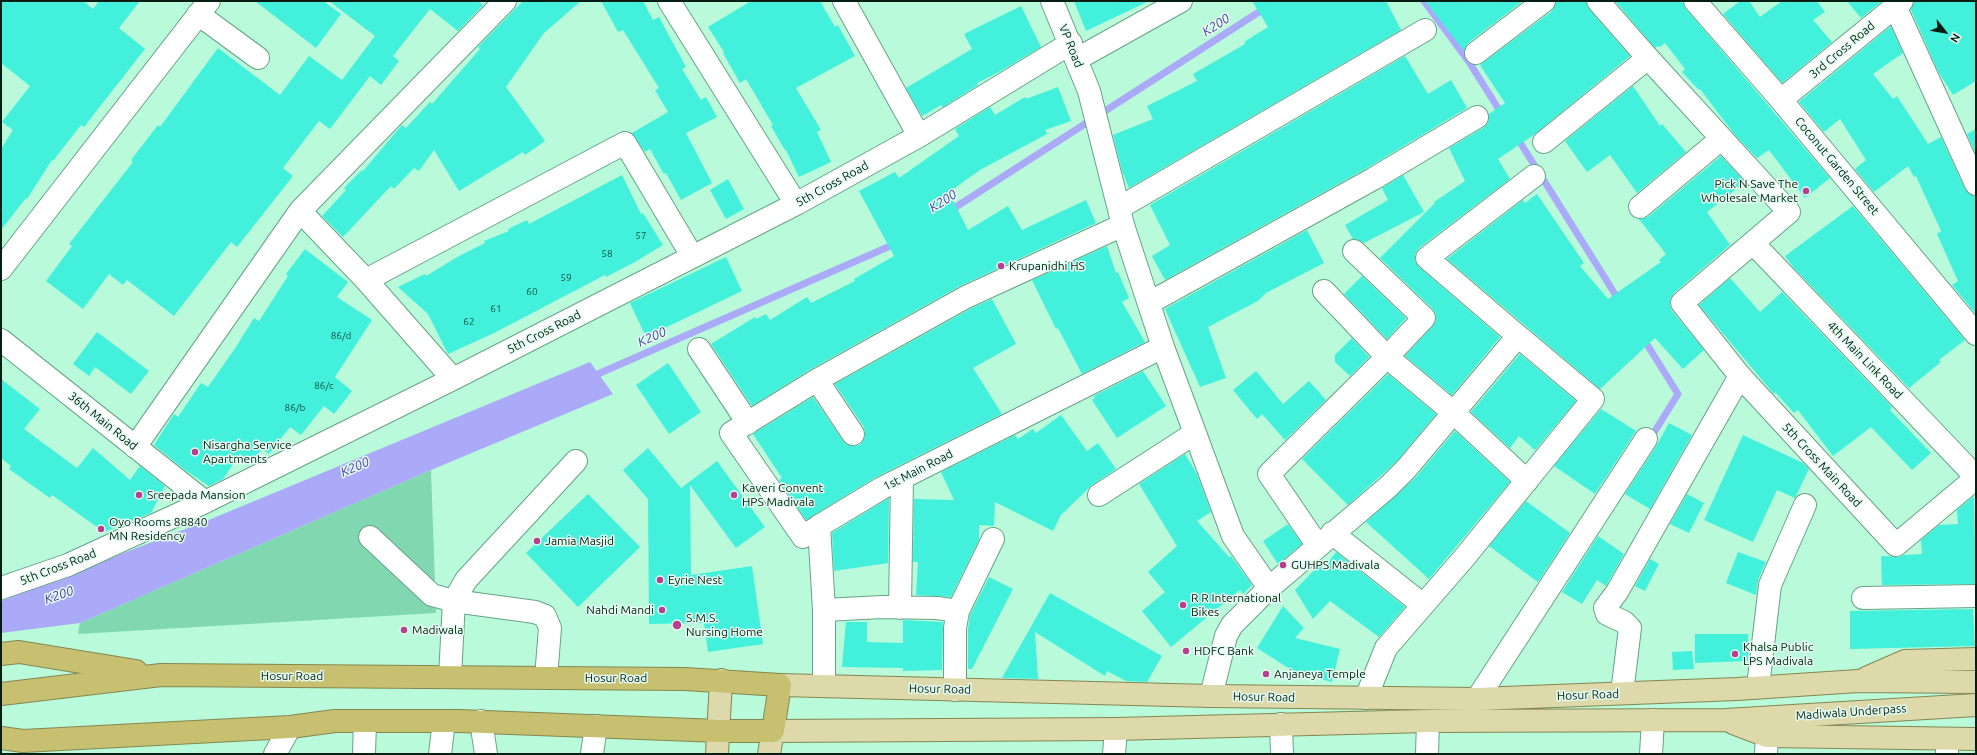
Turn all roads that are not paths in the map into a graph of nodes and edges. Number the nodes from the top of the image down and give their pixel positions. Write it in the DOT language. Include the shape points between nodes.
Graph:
graph roads {
  1 [pos="505,1"];
  2 [pos="669,1"];
  3 [pos="844,1"];
  4 [pos="1052,1"];
  5 [pos="1181,1"];
  6 [pos="1544,1"];
  7 [pos="1598,1"];
  8 [pos="1695,1"];
  9 [pos="1898,4"];
  10 [pos="204,8"];
  11 [pos="1425,30"];
  12 [pos="1074,51"];
  13 [pos="1476,53"];
  14 [pos="258,58"];
  15 [pos="1648,58"];
  16 [pos="1782,100"];
  17 [pos="1477,117"];
  18 [pos="920,136"];
  19 [pos="1721,139"];
  20 [pos="1544,142"];
  21 [pos="1534,176"];
  22 [pos="1976,184"];
  23 [pos="796,204"];
  24 [pos="1640,207"];
  25 [pos="300,210"];
  26 [pos="1121,216"];
  27 [pos="1753,243"];
  28 [pos="1354,251"];
  29 [pos="692,256"];
  30 [pos="1,268"];
  31 [pos="366,280"];
  32 [pos="1324,291"];
  33 [pos="1149,303"];
  34 [pos="1976,334"];
  35 [pos="1518,336"];
  36 [pos="1,340"];
  37 [pos="1163,347"];
  38 [pos="699,349"];
  39 [pos="1388,357"];
  40 [pos="1740,376"];
  41 [pos="453,379"];
  42 [pos="817,380"];
  43 [pos="1454,412"];
  44 [pos="748,423"];
  45 [pos="1195,433"];
  46 [pos="853,434"];
  47 [pos="1646,439"];
  48 [pos="135,447"];
  49 [pos="576,461"];
  50 [pos="1976,477"];
  51 [pos="902,478"];
  52 [pos="1527,481"];
  53 [pos="1099,495"];
  54 [pos="205,502"];
  55 [pos="1805,505"];
  56 [pos="819,526"];
  57 [pos="370,537"];
  58 [pos="993,539"];
  59 [pos="1325,540"];
  60 [pos="1,588"];
  61 [pos="1270,588"];
  62 [pos="1976,596"];
  63 [pos="1863,598"];
  64 [pos="454,601"];
  65 [pos="1424,605"];
  66 [pos="900,608"];
  67 [pos="824,610"];
  68 [pos="958,611"];
  69 [pos="1,654"];
  70 [pos="1976,659"];
  71 [pos="161,675"];
  72 [pos="450,677"];
  73 [pos="546,678"];
  74 [pos="721,680"];
  75 [pos="1858,681"];
  76 [pos="1976,682"];
  77 [pos="780,685"];
  78 [pos="824,686"];
  79 [pos="1758,688"];
  80 [pos="955,690"];
  81 [pos="1622,693"];
  82 [pos="1,694"];
  83 [pos="1211,696"];
  84 [pos="1366,698"];
  85 [pos="1477,699"];
  86 [pos="1976,705"];
  87 [pos="1653,720"];
  88 [pos="1726,720"];
  89 [pos="444,721"];
  90 [pos="1428,721"];
  91 [pos="365,722"];
  92 [pos="481,722"];
  93 [pos="1281,724"];
  94 [pos="596,726"];
  95 [pos="290,727"];
  96 [pos="1116,729"];
  97 [pos="718,731"];
  98 [pos="773,732"];
  99 [pos="1,738"];
  100 [pos="1976,739"];
  101 [pos="23,740"];
  102 [pos="1766,745"];
  103 [pos="52,746"];
  104 [pos="1947,746"];
  105 [pos="1,747"];
  106 [pos="275,754"];
  107 [pos="364,754"];
  108 [pos="440,754"];
  109 [pos="486,754"];
  110 [pos="592,754"];
  111 [pos="717,754"];
  112 [pos="769,754"];
  113 [pos="1114,754"];
  114 [pos="1282,754"];
  115 [pos="1426,754"];
  116 [pos="1651,754"];
  1 -- 25 [label="street"];
  2 -- 23 [label="street"];
  3 -- 18 [label="street"];
  4 -- 12 [label="street, VP Road"];
  5 -- 12 [label="street, 5th Cross Road"];
  6 -- 13 [label="street"];
  7 -- 15 [label="street"];
  8 -- 16 [label="street, Coconut Garden Street"];
  9 -- 16 [label="street, 3rd Cross Road"];
  9 -- 22 [label="street"];
  10 -- 14 [label="street"];
  10 -- 30 [label="street"];
  11 -- 26 [label="street"];
  12 -- 18 [label="street, 5th Cross Road"];
  12 -- 26 [label="street, VP Road" via="1089,91"];
  15 -- 19 [label="street"];
  15 -- 20 [label="street"];
  16 -- 34 [label="street, Coconut Garden Street"];
  17 -- 33 [label="street" via="1372,179"];
  18 -- 23 [label="street, 5th Cross Road"];
  19 -- 24 [label="street"];
  19 -- 27 [label="street" via="1789,212"];
  21 -- 35 [label="street" via="1428,258"];
  23 -- 29 [label="street, 5th Cross Road"];
  25 -- 31 [label="street"];
  25 -- 48 [label="street"];
  26 -- 33 [label="street, VP Road"];
  26 -- 42 [label="street" via="966,297"];
  27 -- 40 [label="street, 5th Cross Main Road" via="1682,303"];
  27 -- 50 [label="street, 4th Main Link Road"];
  28 -- 39 [label="street" via="1424,318"];
  29 -- 31 [label="street" via="625,142"];
  29 -- 41 [label="street, 5th Cross Road"];
  31 -- 41 [label="street"];
  32 -- 39 [label="street"];
  33 -- 37 [label="street, VP Road"];
  35 -- 43 [label="street"];
  35 -- 52 [label="street" via="1593,399"];
  36 -- 48 [label="street, 36th Main Road"];
  37 -- 45 [label="street, VP Road"];
  37 -- 51 [label="street, 1st Main Road"];
  38 -- 44 [label="street"];
  39 -- 43 [label="street"];
  39 -- 59 [label="street" via="1269,474"];
  40 -- 50 [label="street, 5th Cross Main Road" via="1896,545"];
  40 -- 81 [label="street" via="1606,608 1607,614 1624,622 1630,628"];
  41 -- 54 [label="street, 5th Cross Road"];
  42 -- 44 [label="street"];
  42 -- 46 [label="street"];
  43 -- 52 [label="street"];
  43 -- 59 [label="street" via="1388,487"];
  44 -- 56 [label="street, 1st Main Road" via="731,433 803,537"];
  45 -- 53 [label="street"];
  45 -- 61 [label="street, VP Road" via="1234,536"];
  47 -- 85 [label="street"];
  48 -- 54 [label="street, 36th Main Road"];
  49 -- 64 [label="street" via="466,580"];
  51 -- 56 [label="street, 1st Main Road"];
  51 -- 66 [label="street"];
  52 -- 65 [label="street"];
  54 -- 60 [label="street, 5th Cross Road" via="68,565"];
  55 -- 79 [label="street" via="1770,585"];
  56 -- 67 [label="street"];
  57 -- 64 [label="street" via="432,595"];
  58 -- 68 [label="street"];
  59 -- 61 [label="street"];
  59 -- 65 [label="street"];
  61 -- 83 [label="street" via="1232,625 1226,636"];
  62 -- 63 [label="street"];
  64 -- 72 [label="street"];
  64 -- 73 [label="street" via="535,612 545,616 550,628"];
  65 -- 84 [label="street" via="1386,648"];
  66 -- 67 [label="street"];
  66 -- 68 [label="street"];
  67 -- 78 [label="street"];
  68 -- 80 [label="street" via="955,628"];
  69 -- 71 [label="highway" via="19,652"];
  70 -- 75 [label="main road" via="1905,661"];
  71 -- 72 [label="highway, Hosur Road"];
  71 -- 82 [label="highway, Hosur Road"];
  72 -- 73 [label="highway, Hosur Road"];
  73 -- 74 [label="highway, Hosur Road"];
  74 -- 77 [label="highway, Hosur Road"];
  74 -- 97 [label="main road"];
  75 -- 76 [label="main road"];
  75 -- 79 [label="main road, Hosur Road"];
  77 -- 78 [label="main road, Hosur Road"];
  77 -- 98 [label="highway"];
  78 -- 80 [label="main road, Hosur Road"];
  79 -- 81 [label="main road, Hosur Road"];
  80 -- 83 [label="main road, Hosur Road"];
  81 -- 85 [label="main road, Hosur Road"];
  83 -- 84 [label="main road, Hosur Road"];
  84 -- 85 [label="main road, Hosur Road"];
  86 -- 88 [label="main road, Madiwala Underpass"];
  87 -- 88 [label="main road, Hosur Road"];
  87 -- 90 [label="main road, Hosur Road"];
  87 -- 116 [label="street"];
  88 -- 102 [label="main road"];
  89 -- 91 [label="highway, Hosur Road"];
  89 -- 92 [label="highway, Hosur Road"];
  89 -- 108 [label="street"];
  90 -- 93 [label="main road, Hosur Road"];
  90 -- 115 [label="street"];
  91 -- 95 [label="highway, Hosur Road" via="335,721"];
  91 -- 107 [label="street"];
  92 -- 94 [label="highway, Hosur Road"];
  92 -- 109 [label="street"];
  93 -- 96 [label="main road, Hosur Road"];
  93 -- 114 [label="street"];
  94 -- 97 [label="highway, Hosur Road"];
  94 -- 110 [label="street"];
  95 -- 103 [label="highway, Hosur Road"];
  95 -- 106 [label="street"];
  96 -- 98 [label="main road, Hosur Road"];
  96 -- 113 [label="street"];
  97 -- 98 [label="highway, Hosur Road"];
  97 -- 111 [label="main road"];
  98 -- 112 [label="main road"];
  99 -- 101 [label="highway, Hosur Road"];
  100 -- 104 [label="main road"];
  101 -- 103 [label="highway, Hosur Road"];
  101 -- 105 [label="highway"];
  102 -- 104 [label="main road"];
}
